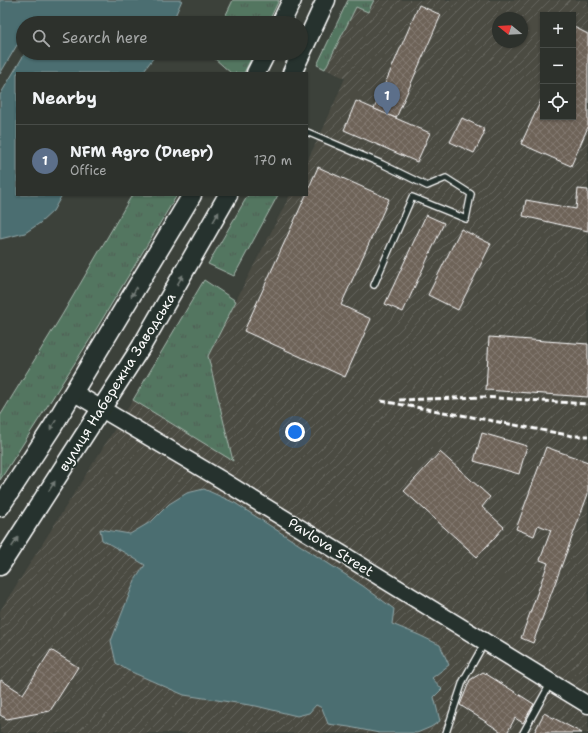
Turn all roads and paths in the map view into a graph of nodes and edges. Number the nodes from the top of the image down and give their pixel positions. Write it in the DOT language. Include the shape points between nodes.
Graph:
graph roads {
  1 [pos="292,0"];
  2 [pos="326,0"];
  3 [pos="284,16"];
  4 [pos="308,39"];
  5 [pos="262,60"];
  6 [pos="298,60"];
  7 [pos="256,72"];
  8 [pos="292,72"];
  9 [pos="308,132"];
  10 [pos="191,196"];
  11 [pos="227,196"];
  12 [pos="374,285"];
  13 [pos="73,392"];
  14 [pos="102,409"];
  15 [pos="0,508"];
  16 [pos="0,566"];
  17 [pos="486,642"];
  18 [pos="551,682"];
  19 [pos="588,704"];
  20 [pos="446,733"];
  21 [pos="523,733"];
  1 -- 3 [label="main road"];
  2 -- 4 [label="main road"];
  5 -- 7 [label="main road"];
  6 -- 8 [label="main road"];
  9 -- 12 [label="lane" via="427,186 446,178 471,194 466,219 412,197"];
  10 -- 13 [label="main road, one-way"];
  14 -- 11 [label="main road, вулиця Набережна Заводська, one-way" via="141,347"];
  13 -- 14 [label="main road, Pavlova Street"];
  13 -- 15 [label="main road, one-way"];
  16 -- 14 [label="main road, вулиця Набережна Заводська, one-way"];
  14 -- 17 [label="main road, Pavlova Street"];
  17 -- 18 [label="main road, Pavlova Street"];
  17 -- 20 [label="lane" via="462,681"];
  18 -- 19 [label="main road, Pavlova Street"];
  18 -- 21 [label="lane"];
}
